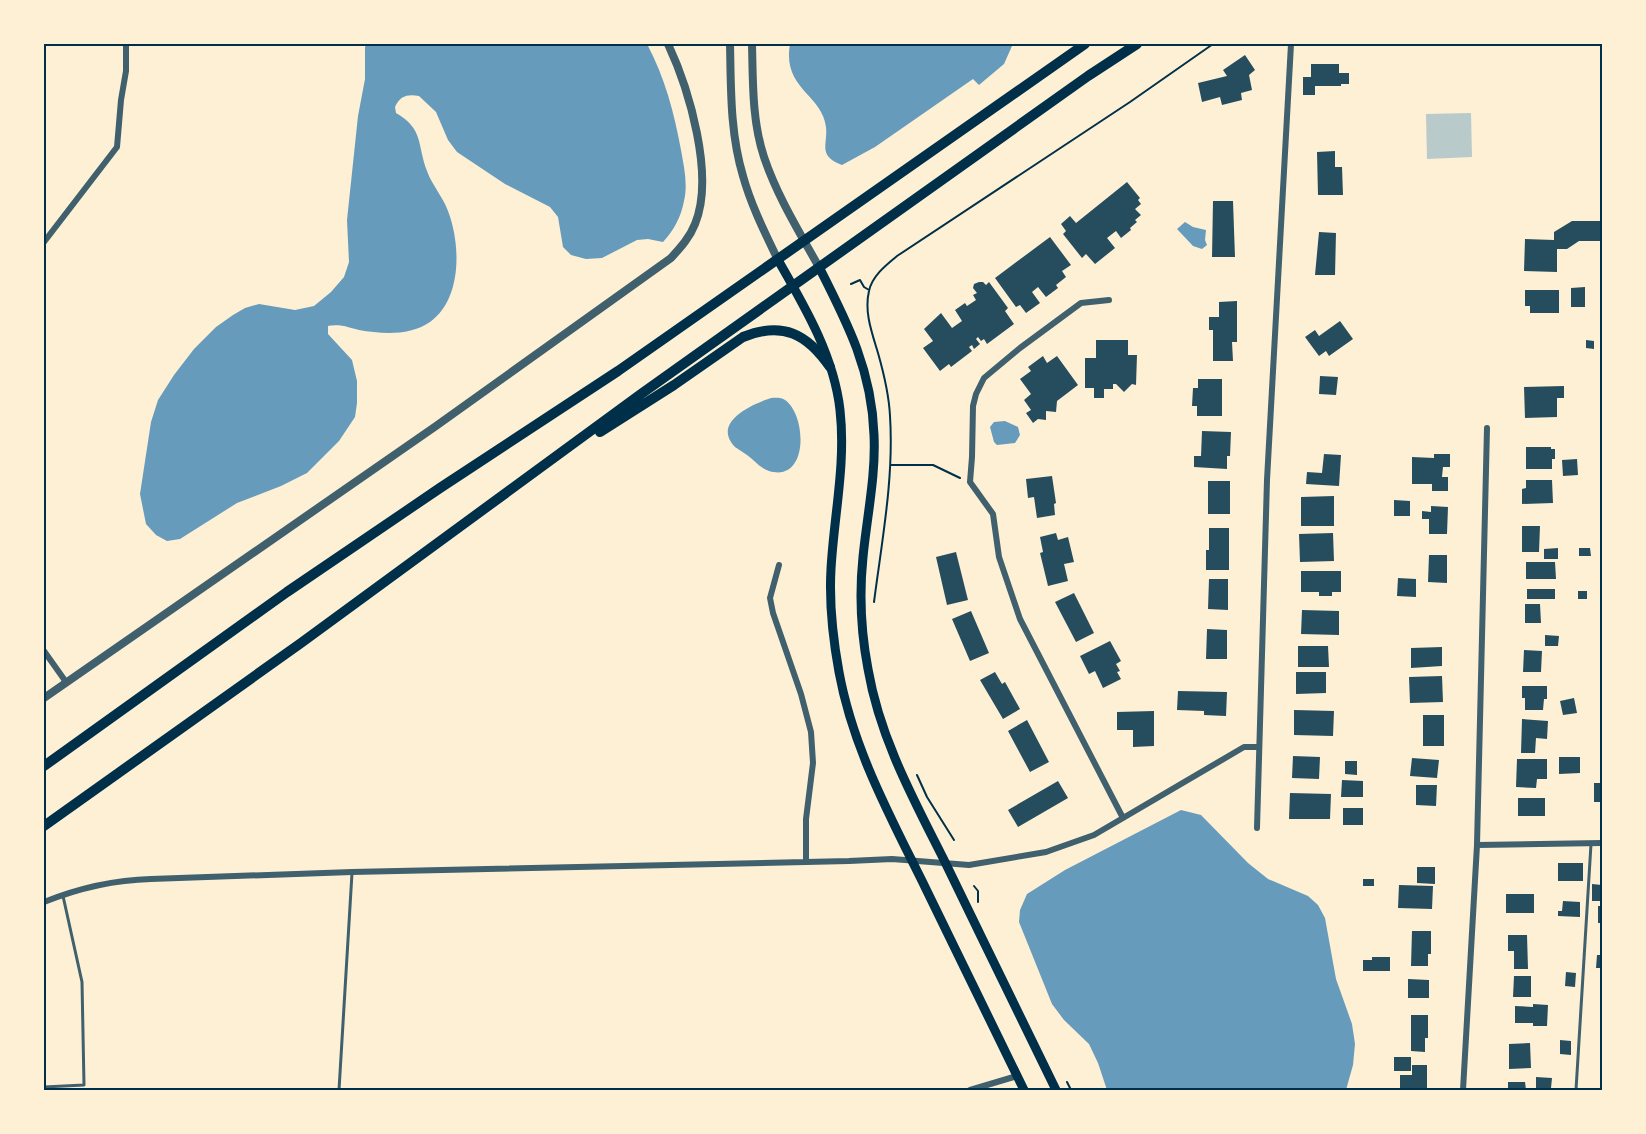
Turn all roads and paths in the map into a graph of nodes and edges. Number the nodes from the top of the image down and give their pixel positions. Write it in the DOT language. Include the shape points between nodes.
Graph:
graph roads {
  1 [pos="126,44"];
  2 [pos="668,44"];
  3 [pos="730,44"];
  4 [pos="752,44"];
  5 [pos="1085,44"];
  6 [pos="1137,44"];
  7 [pos="1213,44"];
  8 [pos="1291,44"];
  9 [pos="804,241"];
  10 [pos="44,242"];
  11 [pos="778,260"];
  12 [pos="820,268"];
  13 [pos="851,284"];
  14 [pos="793,287"];
  15 [pos="869,290"];
  16 [pos="1109,300"];
  17 [pos="831,367"];
  18 [pos="1487,428"];
  19 [pos="891,465"];
  20 [pos="970,482"];
  21 [pos="511,489"];
  22 [pos="779,565"];
  23 [pos="874,605"];
  24 [pos="44,651"];
  25 [pos="66,682"];
  26 [pos="44,698"];
  27 [pos="1259,747"];
  28 [pos="44,766"];
  29 [pos="913,768"];
  30 [pos="1123,818"];
  31 [pos="44,826"];
  32 [pos="1257,828"];
  33 [pos="954,840"];
  34 [pos="1602,843"];
  35 [pos="1477,844"];
  36 [pos="1591,844"];
  37 [pos="911,859"];
  38 [pos="806,861"];
  39 [pos="945,863"];
  40 [pos="352,872"];
  41 [pos="63,894"];
  42 [pos="44,902"];
  43 [pos="1017,1076"];
  44 [pos="84,1085"];
  45 [pos="44,1087"];
  46 [pos="84,1090"];
  47 [pos="339,1090"];
  48 [pos="970,1090"];
  49 [pos="1024,1090"];
  50 [pos="1056,1090"];
  51 [pos="1463,1090"];
  52 [pos="1576,1090"];
  1 -- 10 [label="street" via="117,147"];
  2 -- 25 [label="street" via="687,89 703,189 695,224 671,258"];
  3 -- 11 [label="street" via="736,148 751,201"];
  4 -- 9 [label="street" via="755,111 764,157"];
  5 -- 9 [label="highway"];
  6 -- 12 [label="highway"];
  7 -- 15 [label="path" via="897,256 880,271"];
  8 -- 27 [label="street" via="1267,480"];
  9 -- 11 [label="highway"];
  9 -- 12 [label="street"];
  11 -- 14 [label="main road"];
  11 -- 28 [label="highway" via="296,585"];
  12 -- 14 [label="highway"];
  12 -- 39 [label="main road" via="858,348 871,402 874,461 860,606 874,699 896,762"];
  13 -- 15 [label="path" via="860,280"];
  14 -- 17 [label="main road"];
  14 -- 21 [label="highway"];
  15 -- 19 [label="path" via="868,316 890,414"];
  16 -- 20 [label="street" via="1082,303 984,378 973,406"];
  17 -- 21 [label="highway" via="817,349 794,334 774,330 742,337"];
  17 -- 37 [label="main road" via="842,440 831,570 839,673 865,761"];
  18 -- 35 [label="street"];
  19 -- 20 [label="path" via="933,465"];
  19 -- 23 [label="path"];
  20 -- 30 [label="street" via="993,514 999,557 1020,619"];
  21 -- 31 [label="highway"];
  22 -- 38 [label="street" via="770,598 773,614 808,715 813,746"];
  24 -- 25 [label="street"];
  25 -- 26 [label="street"];
  27 -- 30 [label="street" via="1244,747"];
  27 -- 32 [label="street"];
  29 -- 33 [label="path"];
  30 -- 39 [label="street" via="1094,835 1046,852 969,865"];
  34 -- 36 [label="street"];
  35 -- 36 [label="street"];
  35 -- 51 [label="street"];
  36 -- 52 [label="lane"];
  37 -- 38 [label="street"];
  37 -- 39 [label="street"];
  37 -- 43 [label="main road"];
  38 -- 40 [label="street"];
  39 -- 50 [label="main road"];
  40 -- 41 [label="street" via="119,880"];
  40 -- 47 [label="lane"];
  41 -- 42 [label="street"];
  41 -- 44 [label="lane" via="82,982"];
  43 -- 48 [label="street"];
  43 -- 49 [label="main road"];
  44 -- 45 [label="lane"];
  44 -- 46 [label="lane"];
}
